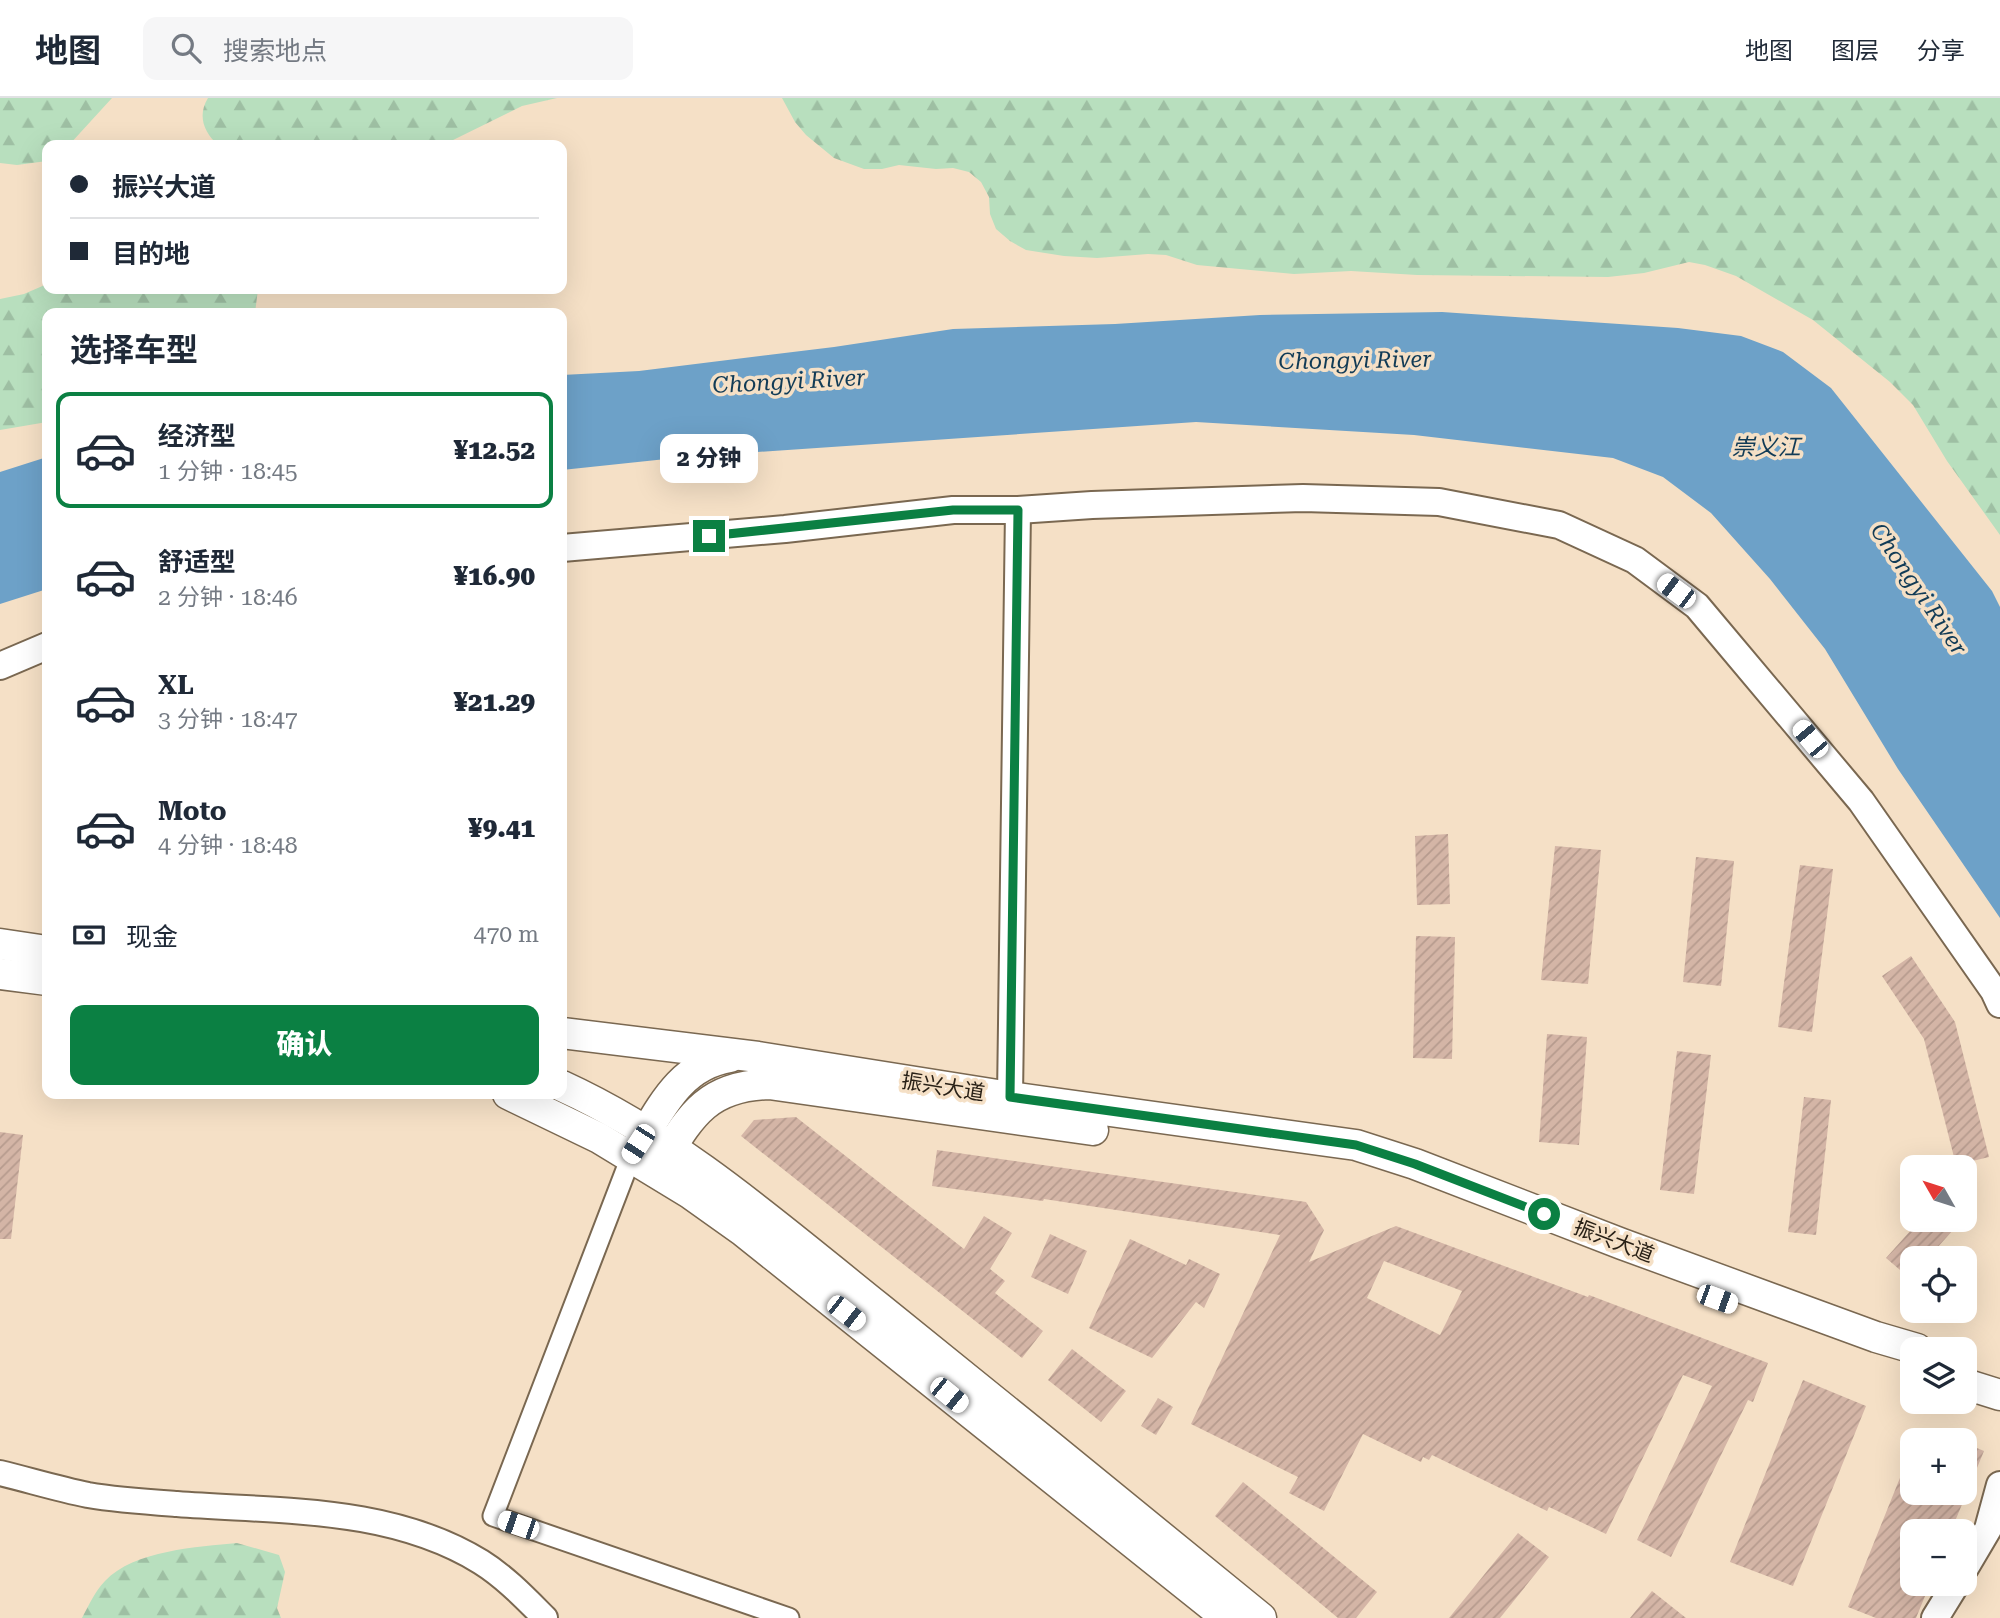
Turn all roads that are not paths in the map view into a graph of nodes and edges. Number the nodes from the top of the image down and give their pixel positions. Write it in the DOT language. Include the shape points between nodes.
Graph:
graph roads {
  1 [pos="1018,510"];
  2 [pos="567,548"];
  3 [pos="42,648"];
  4 [pos="0,666"];
  5 [pos="0,944"];
  6 [pos="42,950"];
  7 [pos="0,974"];
  8 [pos="42,979"];
  9 [pos="2000,1004"];
  10 [pos="567,1034"];
  11 [pos="764,1071"];
  12 [pos="567,1088"];
  13 [pos="518,1099"];
  14 [pos="1009,1108"];
  15 [pos="651,1152"];
  16 [pos="1900,1344"];
  17 [pos="1900,1364"];
  18 [pos="1977,1367"];
  19 [pos="2000,1374"];
  20 [pos="1977,1388"];
  21 [pos="2000,1395"];
  22 [pos="0,1473"];
  23 [pos="2000,1485"];
  24 [pos="1977,1548"];
  25 [pos="1949,1596"];
  26 [pos="545,1618"];
  27 [pos="789,1618"];
  28 [pos="1227,1618"];
  29 [pos="1261,1618"];
  30 [pos="1936,1618"];
  1 -- 2 [label="main road" via="953,510"];
  1 -- 9 [label="main road" via="1303,498 1439,502 1559,525 1634,560 1697,606 1853,790"];
  1 -- 14 [label="street"];
  3 -- 4 [label="main road"];
  5 -- 6 [label="main road"];
  7 -- 8 [label="main road"];
  10 -- 11 [label="main road, 振兴大道"];
  11 -- 14 [label="main road, 振兴大道"];
  11 -- 15 [label="main road" via="707,1101"];
  12 -- 15 [label="main road" via="613,1111"];
  13 -- 15 [label="main road" via="599,1138"];
  14 -- 16 [label="main road, 振兴大道" via="1356,1145"];
  14 -- 17 [label="main road, 振兴大道" via="1354,1165"];
  15 -- 27 [label="street" via="493,1516"];
  15 -- 28 [label="main road" via="743,1231"];
  15 -- 29 [label="main road" via="709,1172"];
  18 -- 19 [label="main road"];
  20 -- 21 [label="main road"];
  22 -- 26 [label="street" via="88,1495 287,1509 356,1518 432,1538 481,1562"];
  23 -- 24 [label="main road" via="1988,1529"];
  25 -- 30 [label="main road"];
}
